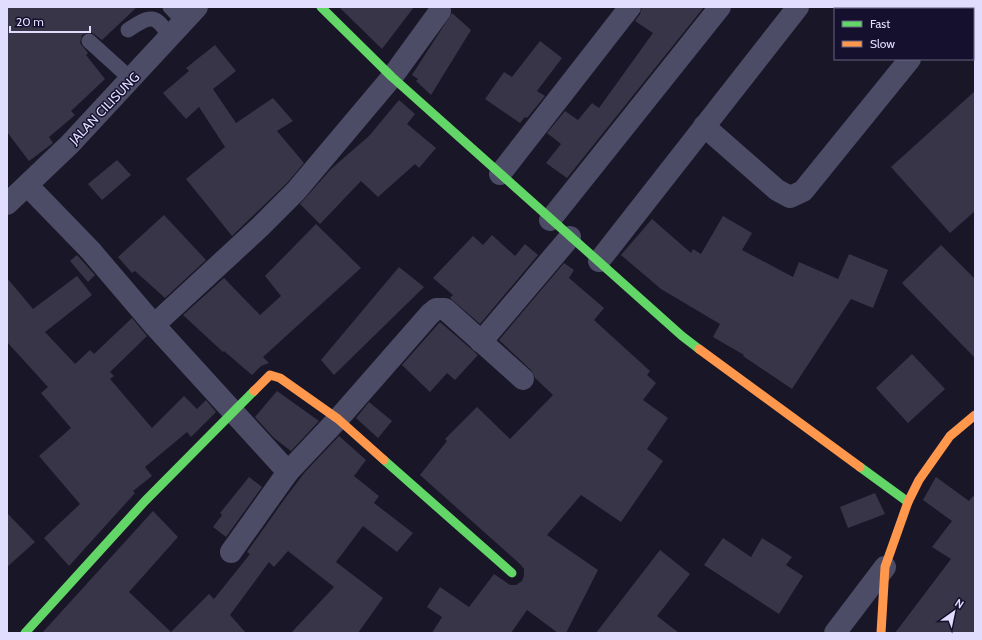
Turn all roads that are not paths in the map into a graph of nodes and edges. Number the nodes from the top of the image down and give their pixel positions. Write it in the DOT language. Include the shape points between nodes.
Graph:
graph roads {
  1 [pos="321,7"];
  2 [pos="630,7"];
  3 [pos="720,7"];
  4 [pos="798,7"];
  5 [pos="440,11"];
  6 [pos="180,18"];
  7 [pos="128,30"];
  8 [pos="89,41"];
  9 [pos="909,60"];
  10 [pos="392,77"];
  11 [pos="132,80"];
  12 [pos="704,126"];
  13 [pos="500,174"];
  14 [pos="28,186"];
  15 [pos="7,204"];
  16 [pos="550,220"];
  17 [pos="570,237"];
  18 [pos="599,261"];
  19 [pos="154,325"];
  20 [pos="481,342"];
  21 [pos="523,379"];
  22 [pos="234,411"];
  23 [pos="975,415"];
  24 [pos="338,419"];
  25 [pos="288,472"];
  26 [pos="908,502"];
  27 [pos="231,552"];
  28 [pos="885,567"];
  29 [pos="512,573"];
  30 [pos="25,633"];
  31 [pos="835,633"];
  32 [pos="881,633"];
  1 -- 10 [label="street"];
  2 -- 13 [label="street"];
  3 -- 16 [label="street"];
  4 -- 12 [label="street"];
  5 -- 10 [label="street"];
  6 -- 7 [label="lane" via="162,23 151,18"];
  6 -- 11 [label="street, JALAN CILISUNG"];
  8 -- 11 [label="lane"];
  9 -- 12 [label="street" via="803,191 790,197 778,190"];
  10 -- 13 [label="street"];
  10 -- 19 [label="street" via="296,191"];
  11 -- 14 [label="street, JALAN CILISUNG"];
  12 -- 18 [label="street"];
  13 -- 16 [label="street"];
  14 -- 15 [label="street, JALAN CILISUNG"];
  14 -- 19 [label="street" via="91,252"];
  16 -- 17 [label="street"];
  17 -- 18 [label="street"];
  17 -- 20 [label="street"];
  18 -- 26 [label="street" via="682,336"];
  19 -- 22 [label="street"];
  20 -- 21 [label="street"];
  20 -- 24 [label="street" via="445,309 436,309"];
  22 -- 24 [label="street" via="270,375 280,378"];
  22 -- 25 [label="street"];
  22 -- 30 [label="street" via="145,501"];
  23 -- 26 [label="street" via="950,436 919,480"];
  24 -- 25 [label="street"];
  24 -- 29 [label="street"];
  25 -- 27 [label="street"];
  26 -- 28 [label="street"];
  28 -- 31 [label="street"];
  28 -- 32 [label="street"];
}
